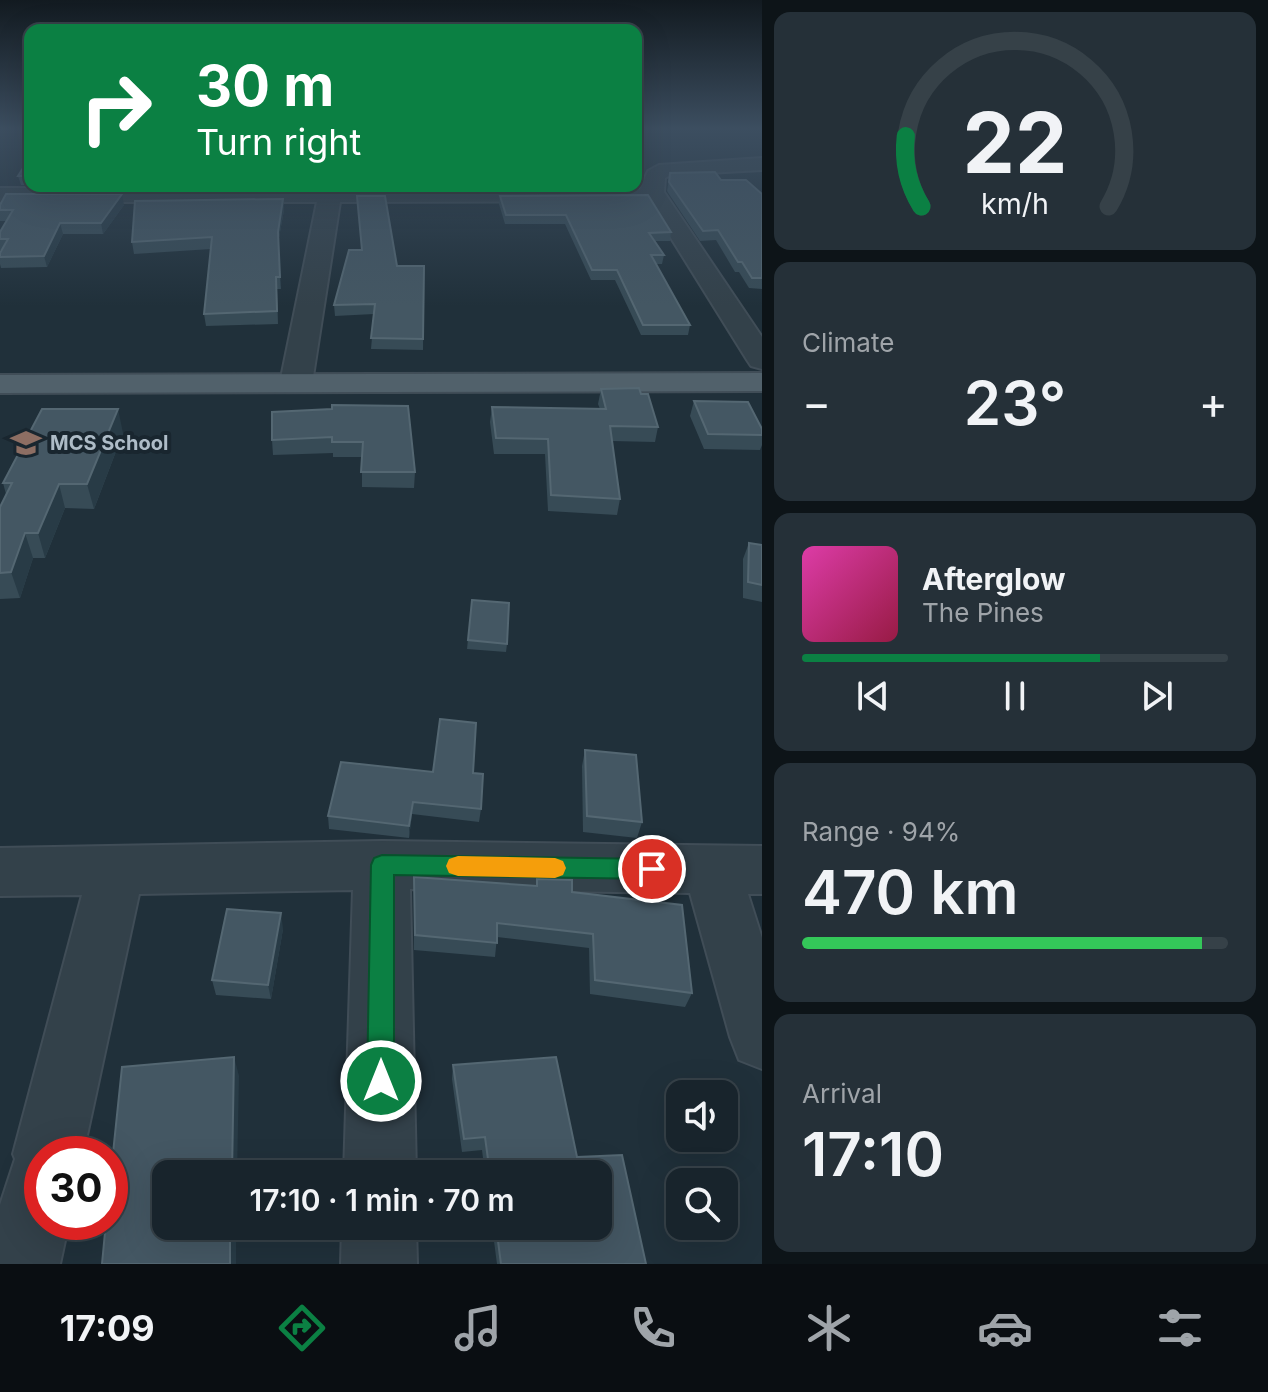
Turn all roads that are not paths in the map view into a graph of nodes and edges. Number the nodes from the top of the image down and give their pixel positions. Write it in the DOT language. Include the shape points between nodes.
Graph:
graph roads {
  1 [pos="653,188"];
  2 [pos="653,192"];
  3 [pos="330,195"];
  4 [pos="0,196"];
  5 [pos="762,360"];
  6 [pos="762,382"];
  7 [pos="296,383"];
  8 [pos="0,384"];
  9 [pos="382,865"];
  10 [pos="737,870"];
  11 [pos="116,871"];
  12 [pos="0,872"];
  13 [pos="762,1037"];
  14 [pos="52,1136"];
  15 [pos="380,1160"];
  16 [pos="28,1240"];
  17 [pos="379,1240"];
  18 [pos="22,1264"];
  19 [pos="379,1264"];
  1 -- 2 [label="street"];
  2 -- 3 [label="street"];
  2 -- 5 [label="street"];
  3 -- 4 [label="street"];
  3 -- 7 [label="street"];
  6 -- 7 [label="main road"];
  7 -- 8 [label="main road"];
  9 -- 10 [label="street"];
  9 -- 11 [label="street"];
  9 -- 15 [label="street"];
  10 -- 13 [label="street"];
  11 -- 12 [label="street"];
  11 -- 14 [label="street"];
  16 -- 18 [label="street"];
  17 -- 19 [label="street"];
}
